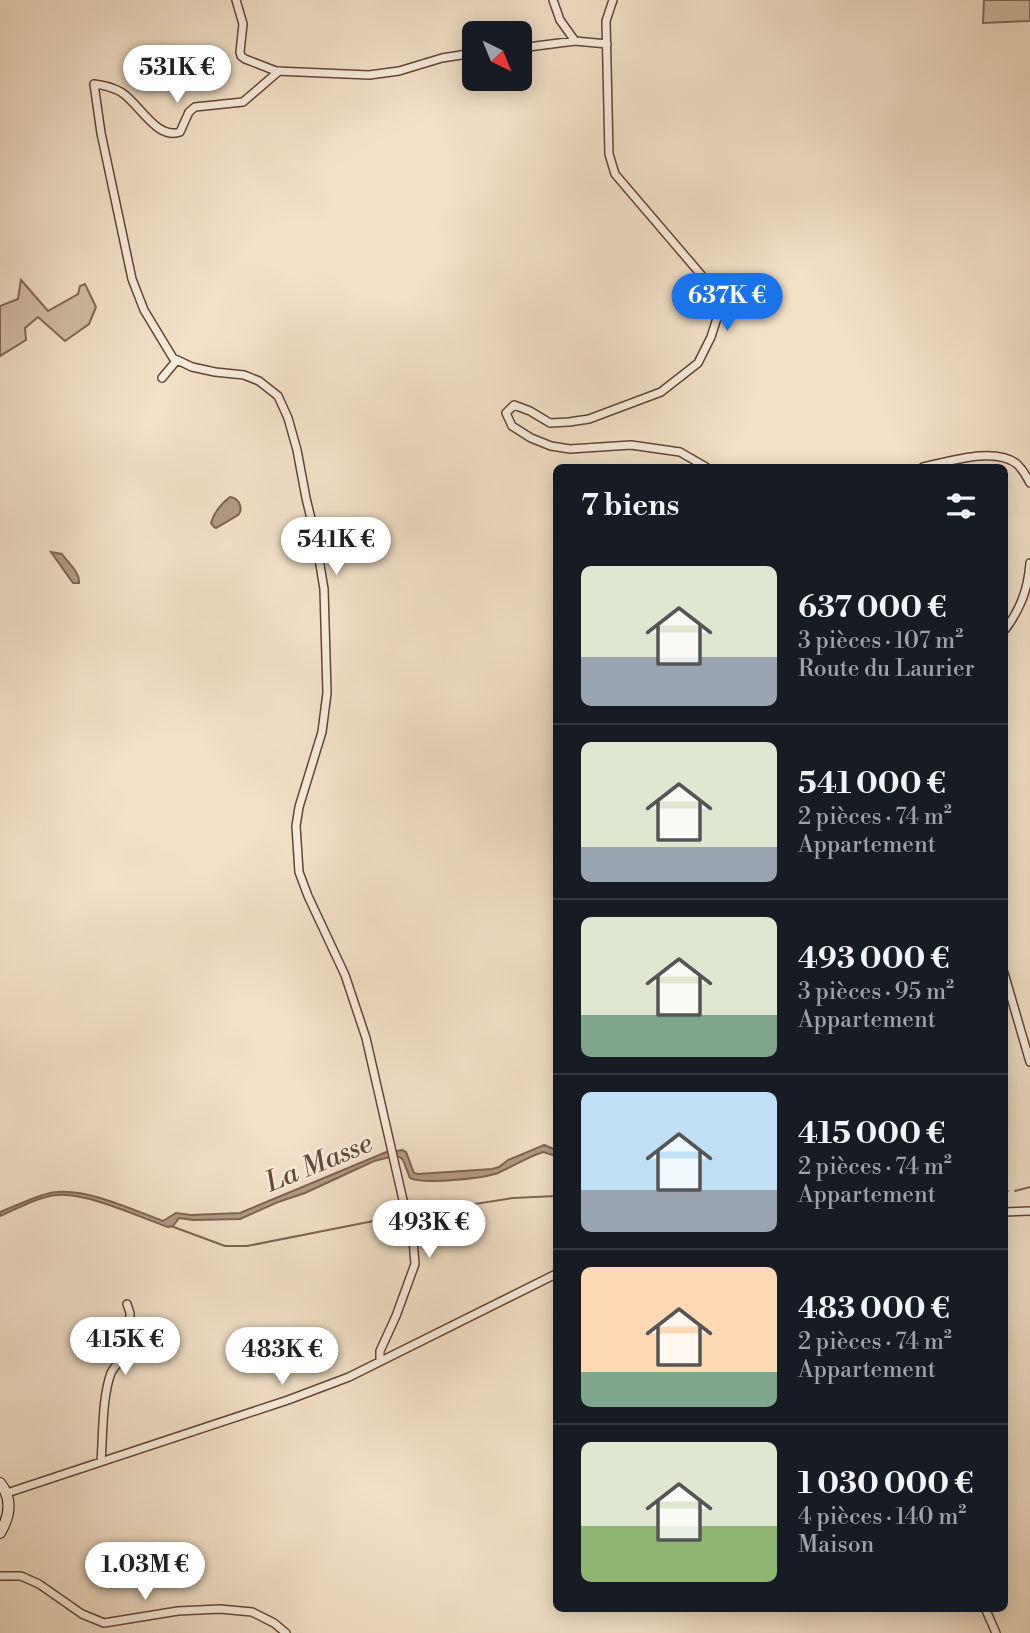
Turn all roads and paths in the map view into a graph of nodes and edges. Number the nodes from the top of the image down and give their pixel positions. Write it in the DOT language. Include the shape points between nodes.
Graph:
graph roads {
  1 [pos="236,0"];
  2 [pos="553,0"];
  3 [pos="613,0"];
  4 [pos="575,41"];
  5 [pos="607,44"];
  6 [pos="532,46"];
  7 [pos="462,55"];
  8 [pos="279,71"];
  9 [pos="177,360"];
  10 [pos="162,378"];
  11 [pos="701,464"];
  12 [pos="939,464"];
  13 [pos="1030,483"];
  14 [pos="1030,564"];
  15 [pos="1008,626"];
  16 [pos="1008,987"];
  17 [pos="1030,1062"];
  18 [pos="1030,1211"];
  19 [pos="1008,1212"];
  20 [pos="553,1275"];
  21 [pos="127,1304"];
  22 [pos="380,1361"];
  23 [pos="101,1462"];
  24 [pos="0,1483"];
  25 [pos="7,1493"];
  26 [pos="0,1533"];
  27 [pos="0,1576"];
  28 [pos="987,1612"];
  29 [pos="286,1633"];
  30 [pos="996,1633"];
  1 -- 8 [label="street" via="243,24 241,56"];
  2 -- 4 [label="street"];
  3 -- 5 [label="street" via="606,21"];
  4 -- 5 [label="street"];
  4 -- 6 [label="street"];
  5 -- 11 [label="street" via="609,154 615,174 703,276 716,296 718,315 698,363 661,392 569,422 550,423 514,405 506,413 512,426 551,446 631,445 680,452"];
  7 -- 8 [label="street" via="383,74"];
  8 -- 9 [label="street" via="243,102 195,107 175,134 156,127 121,92 94,84 132,279 144,310"];
  9 -- 10 [label="street"];
  9 -- 22 [label="street" via="244,375 278,396 294,439 315,535 324,589 327,693 322,732 296,826 299,872 345,975 366,1038 412,1228 415,1264"];
  12 -- 13 [label="street" via="1000,456 1017,464"];
  14 -- 15 [label="street" via="1025,597"];
  16 -- 17 [label="street"];
  18 -- 19 [label="street"];
  20 -- 22 [label="street"];
  21 -- 23 [label="street" via="129,1345 106,1391"];
  22 -- 23 [label="street" via="288,1400"];
  23 -- 25 [label="street"];
  24 -- 25 [label="main road"];
  25 -- 26 [label="main road" via="9,1505"];
  27 -- 29 [label="street" via="21,1576 39,1584 82,1614 104,1623 220,1609 252,1612"];
  28 -- 30 [label="street"];
}
